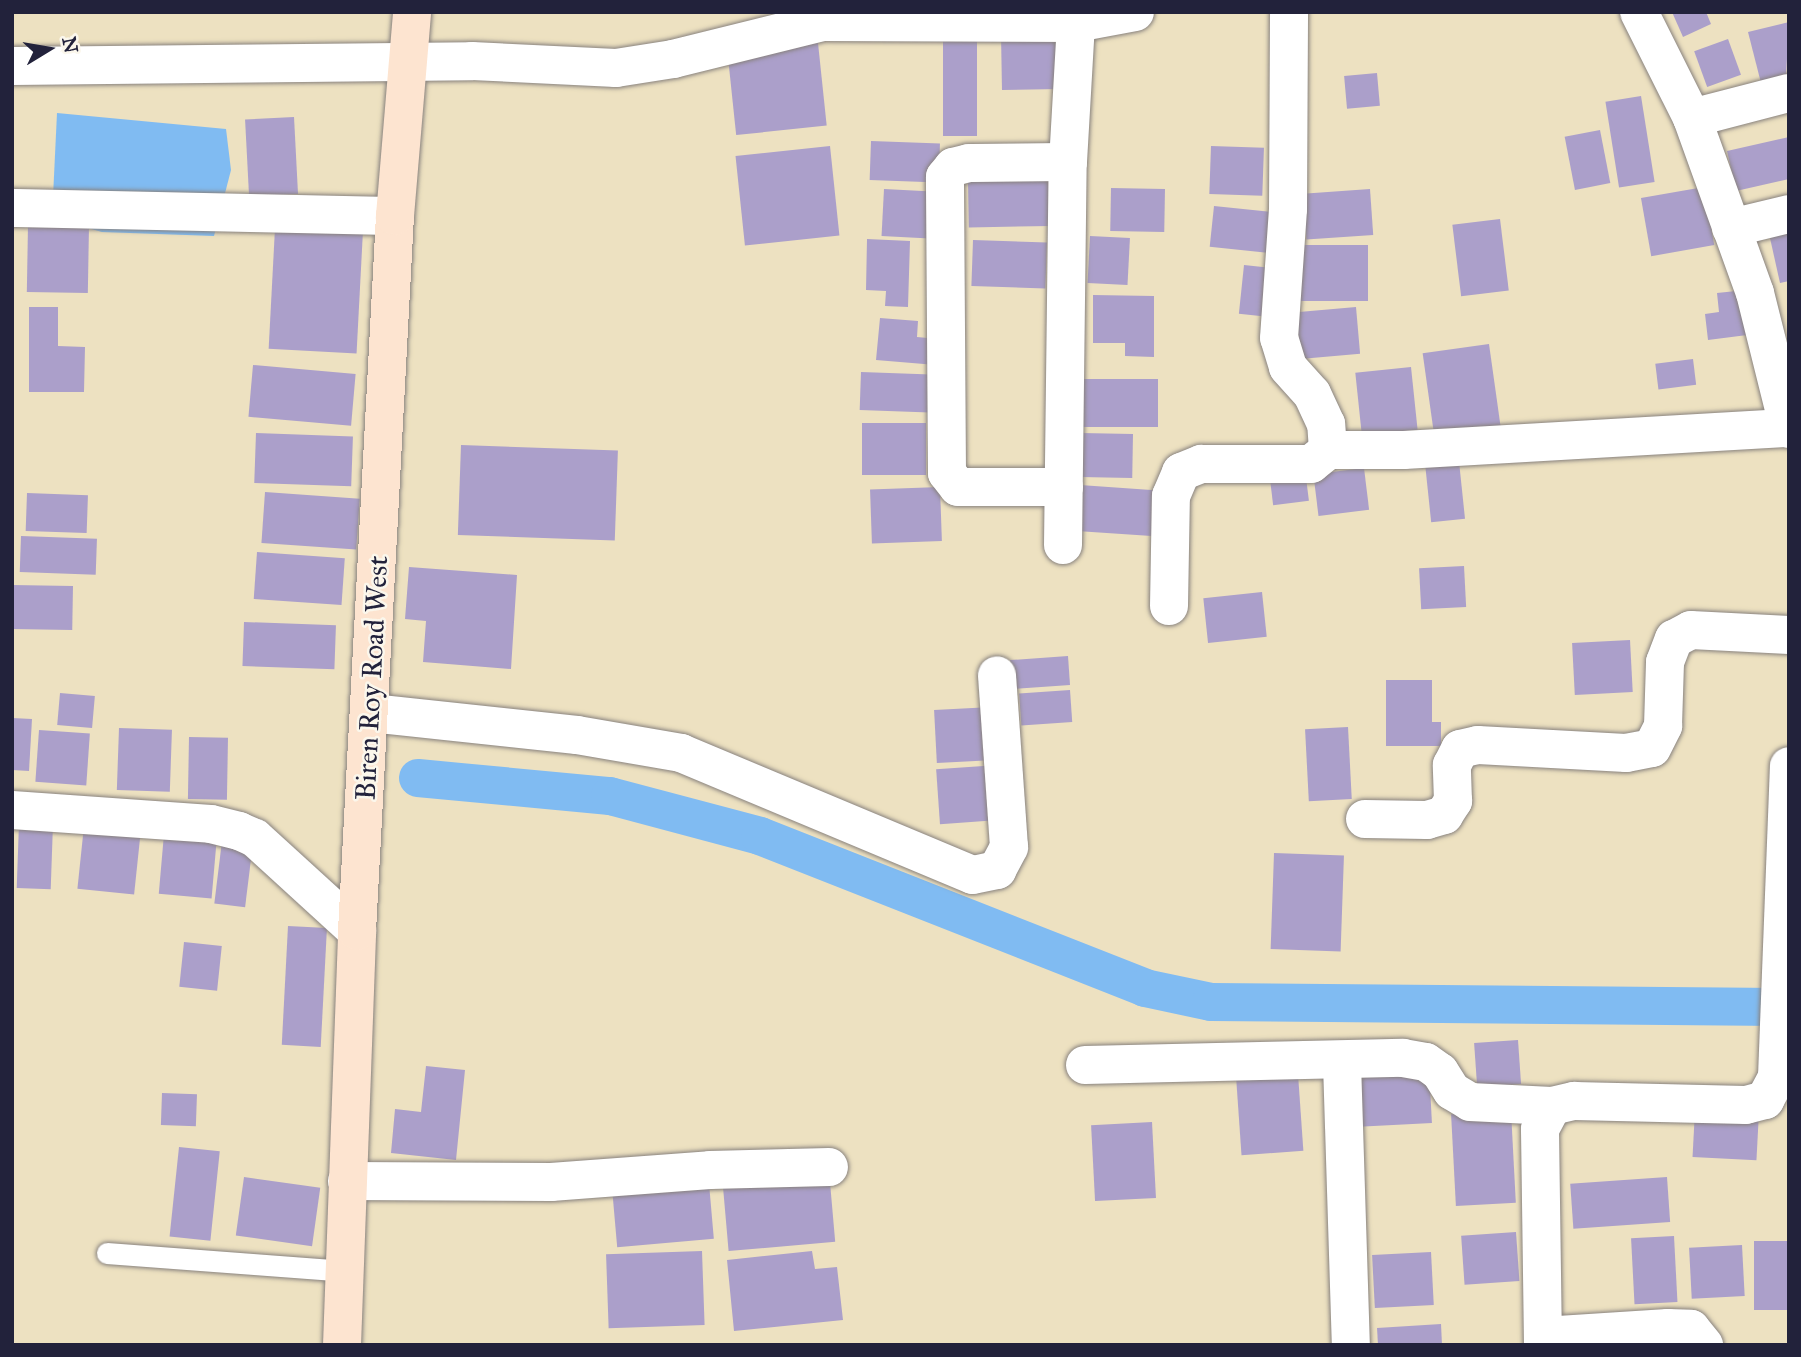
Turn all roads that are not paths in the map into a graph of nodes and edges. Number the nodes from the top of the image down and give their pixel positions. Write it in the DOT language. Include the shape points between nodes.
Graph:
graph roads {
  1 [pos="412,12"];
  2 [pos="1135,12"];
  3 [pos="1289,12"];
  4 [pos="1639,12"];
  5 [pos="955,18"];
  6 [pos="1076,23"];
  7 [pos="410,65"];
  8 [pos="12,66"];
  9 [pos="1789,93"];
  10 [pos="1692,118"];
  11 [pos="1068,162"];
  12 [pos="12,208"];
  13 [pos="1789,214"];
  14 [pos="395,216"];
  15 [pos="1731,228"];
  16 [pos="1789,429"];
  17 [pos="1328,450"];
  18 [pos="1064,487"];
  19 [pos="1063,545"];
  20 [pos="1169,606"];
  21 [pos="1789,635"];
  22 [pos="997,676"];
  23 [pos="371,712"];
  24 [pos="1789,766"];
  25 [pos="12,810"];
  26 [pos="1365,819"];
  27 [pos="357,931"];
  28 [pos="1342,1063"];
  29 [pos="1085,1065"];
  30 [pos="1552,1107"];
  31 [pos="1777,1107"];
  32 [pos="830,1167"];
  33 [pos="347,1181"];
  34 [pos="107,1253"];
  35 [pos="344,1271"];
  36 [pos="1543,1341"];
  37 [pos="342,1345"];
  38 [pos="1351,1345"];
  39 [pos="1704,1345"];
  1 -- 7 [label="main road, Biren Roy Road West"];
  2 -- 6 [label="street"];
  3 -- 17 [label="street" via="1288,209 1279,338 1288,367 1312,394 1326,424"];
  4 -- 10 [label="street"];
  5 -- 6 [label="street"];
  5 -- 7 [label="street" via="813,23 673,59 617,68 525,62"];
  6 -- 11 [label="street"];
  7 -- 8 [label="street"];
  7 -- 14 [label="main road, Biren Roy Road West"];
  9 -- 10 [label="street"];
  10 -- 15 [label="street"];
  11 -- 18 [label="street"];
  11 -- 18 [label="street" via="969,163 953,167 945,177 947,473 958,487"];
  12 -- 14 [label="street"];
  13 -- 15 [label="street"];
  14 -- 23 [label="main road, Biren Roy Road West"];
  15 -- 16 [label="street" via="1755,293"];
  16 -- 17 [label="street"];
  17 -- 20 [label="street" via="1311,464 1201,464 1181,472 1171,496"];
  18 -- 19 [label="street"];
  21 -- 26 [label="street" via="1691,630 1674,639 1665,662 1663,726 1652,748 1626,753 1478,745 1460,749 1452,765 1453,801 1444,815 1427,820"];
  22 -- 23 [label="street" via="1009,847 997,870 973,875 681,753"];
  23 -- 27 [label="main road, Biren Roy Road West"];
  24 -- 31 [label="street"];
  25 -- 27 [label="street" via="211,824 239,831 255,838"];
  27 -- 33 [label="main road, Biren Roy Road West"];
  28 -- 29 [label="street"];
  28 -- 30 [label="street" via="1404,1058 1426,1062 1440,1072 1452,1091 1469,1102"];
  28 -- 38 [label="street"];
  30 -- 31 [label="street" via="1574,1101"];
  30 -- 36 [label="street" via="1540,1129"];
  32 -- 33 [label="street" via="604,1175 551,1182"];
  33 -- 35 [label="main road, Biren Roy Road West"];
  34 -- 35 [label="lane"];
  35 -- 37 [label="main road, Biren Roy Road West"];
  36 -- 39 [label="street" via="1668,1328 1691,1329"];
}
